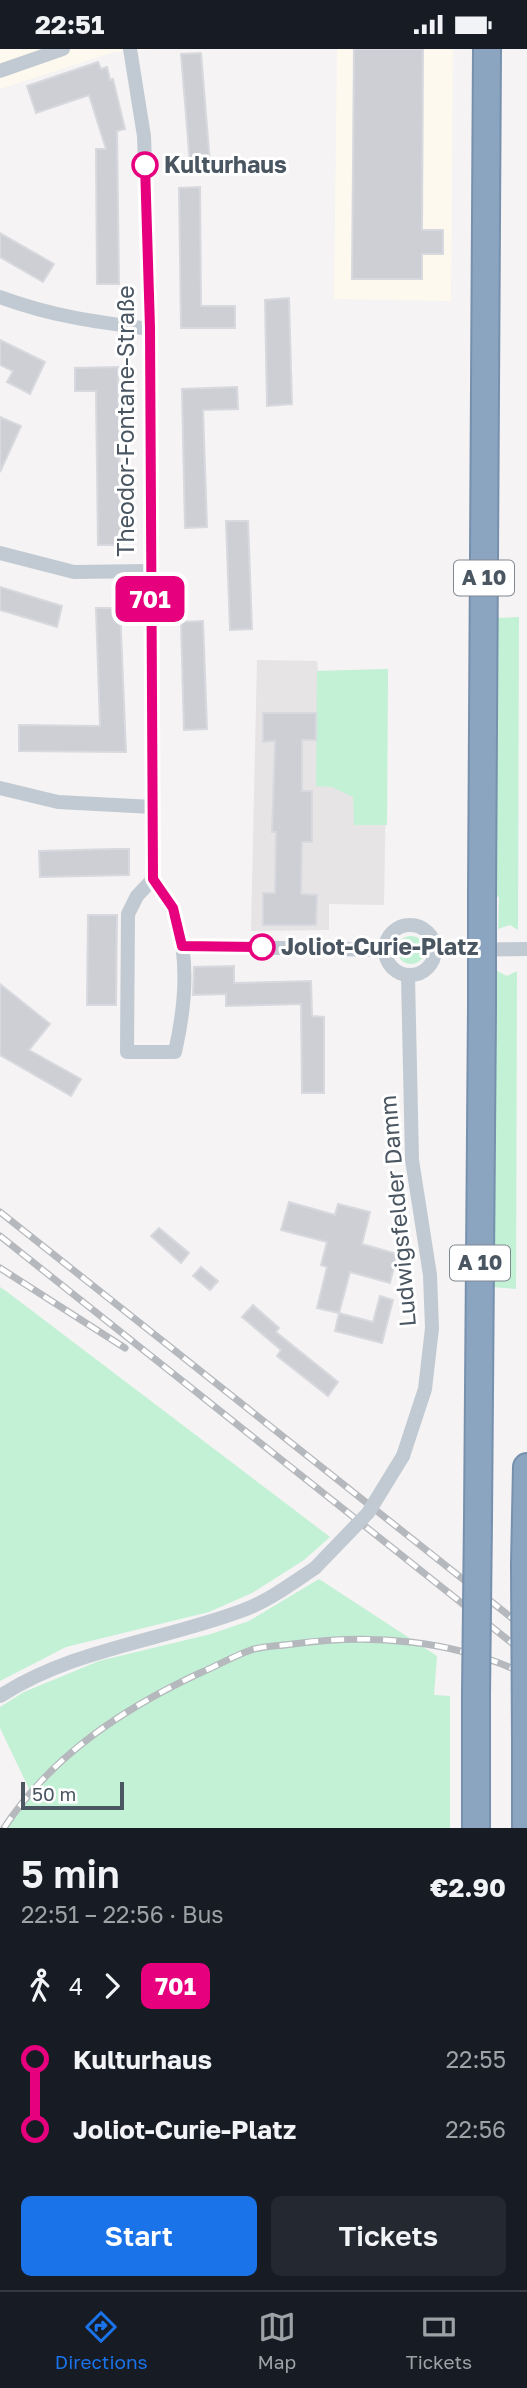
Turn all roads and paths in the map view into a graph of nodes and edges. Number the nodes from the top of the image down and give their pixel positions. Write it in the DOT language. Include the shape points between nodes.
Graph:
graph roads {
  1 [pos="63,49"];
  2 [pos="130,49"];
  3 [pos="486,49"];
  4 [pos="0,71"];
  5 [pos="0,297"];
  6 [pos="150,328"];
  7 [pos="0,553"];
  8 [pos="150,571"];
  9 [pos="0,788"];
  10 [pos="153,807"];
  11 [pos="153,879"];
  12 [pos="182,946"];
  13 [pos="527,949"];
  14 [pos="385,950"];
  15 [pos="436,950"];
  16 [pos="408,976"];
  17 [pos="527,1467"];
  18 [pos="0,1696"];
  19 [pos="526,1742"];
  20 [pos="475,1828"];
  21 [pos="526,1828"];
  1 -- 4 [label="street"];
  2 -- 6 [label="street, Theodor-Fontane-Straße" via="144,136"];
  3 -- 20 [label="highway, A 10, bridge"];
  5 -- 6 [label="street" via="41,313"];
  6 -- 8 [label="street, Theodor-Fontane-Straße"];
  7 -- 8 [label="street" via="74,572"];
  8 -- 10 [label="street, Theodor-Fontane-Straße"];
  9 -- 10 [label="street" via="58,803"];
  10 -- 11 [label="street, Theodor-Fontane-Straße"];
  11 -- 12 [label="street" via="173,908"];
  11 -- 12 [label="street" via="136,896 128,914 127,1052 175,1052 183,1018"];
  12 -- 14 [label="street"];
  13 -- 15 [label="street"];
  14 -- 15 [label="street" via="393,932 411,925 430,934"];
  14 -- 16 [label="street" via="393,969"];
  15 -- 16 [label="street" via="428,969"];
  16 -- 18 [label="street, Ludwigsfelder Damm, bridge" via="412,1160 430,1275 432,1328 425,1389 403,1456 368,1513 314,1568 244,1610 82,1657"];
  17 -- 19 [label="highway, bridge"];
  19 -- 21 [label="highway"];
}
